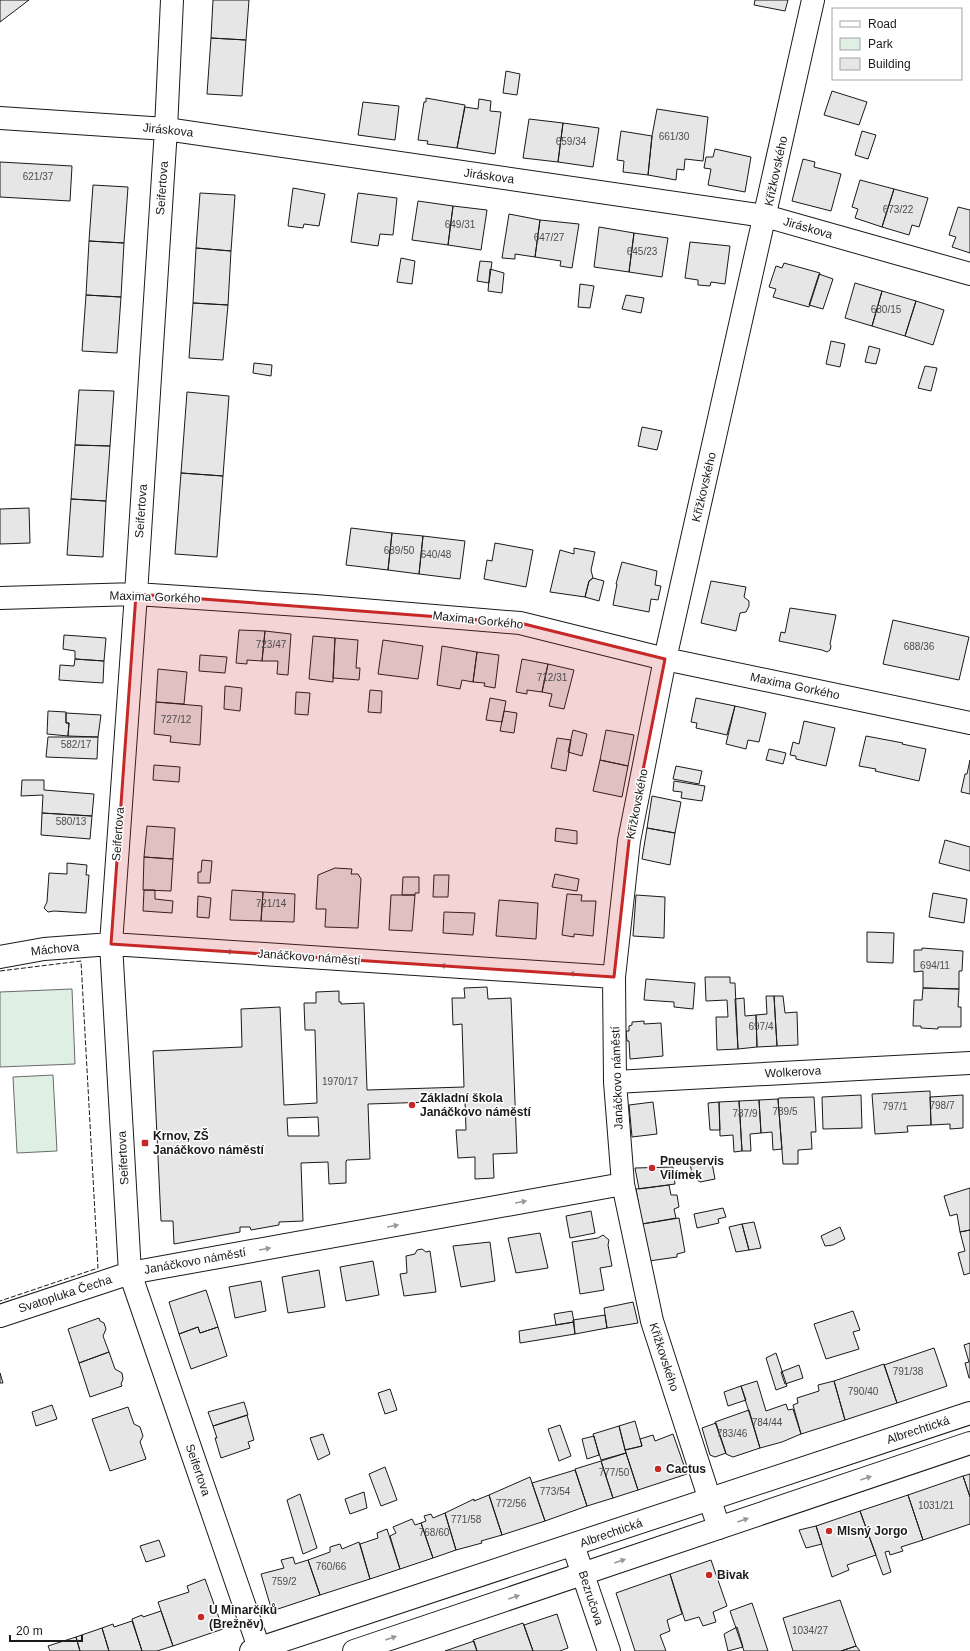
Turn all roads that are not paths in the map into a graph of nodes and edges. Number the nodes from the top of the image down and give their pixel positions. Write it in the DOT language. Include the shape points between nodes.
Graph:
graph roads {
  1 [pos="172,0"];
  2 [pos="813,0"];
  3 [pos="0,118"];
  4 [pos="166,129"];
  5 [pos="765,216"];
  6 [pos="970,274"];
  7 [pos="136,594"];
  8 [pos="0,598"];
  9 [pos="665,659"];
  10 [pos="970,723"];
  11 [pos="111,944"];
  12 [pos="0,957"];
  13 [pos="614,977"];
  14 [pos="970,1063"];
  15 [pos="615,1082"];
  16 [pos="623,1184"];
  17 [pos="130,1273"];
  18 [pos="0,1316"];
  19 [pos="970,1413"];
  20 [pos="970,1443"];
  21 [pos="710,1499"];
  22 [pos="719,1528"];
  23 [pos="573,1545"];
  24 [pos="583,1573"];
  25 [pos="255,1650"];
  26 [pos="354,1651"];
  27 [pos="609,1651"];
  1 -- 4 [label="street, Seifertova"];
  2 -- 5 [label="street, Křižkovského"];
  3 -- 4 [label="street, Jiráskova"];
  4 -- 5 [label="street, Jiráskova"];
  4 -- 7 [label="street, Seifertova"];
  5 -- 6 [label="street, Jiráskova"];
  5 -- 9 [label="street, Křižkovského"];
  7 -- 8 [label="street, Maxima Gorkého"];
  7 -- 9 [label="street, Maxima Gorkého" via="520,623"];
  7 -- 11 [label="street, Seifertova"];
  9 -- 10 [label="street, Maxima Gorkého"];
  9 -- 13 [label="street, Křižkovského" via="629,841"];
  11 -- 12 [label="street, Máchova" via="44,949"];
  13 -- 11 [label="street, Janáčkovo náměstí, one-way"];
  11 -- 17 [label="street, Seifertova"];
  13 -- 15 [label="street, Janáčkovo náměstí"];
  14 -- 15 [label="street, Wolkerova"];
  15 -- 16 [label="street, Janáčkovo náměstí"];
  17 -- 16 [label="street, Janáčkovo náměstí, one-way"];
  16 -- 21 [label="street, Křižkovského" via="652,1320"];
  17 -- 18 [label="street, Svatopluka Čecha"];
  17 -- 25 [label="street, Seifertova"];
  19 -- 21 [label="street, Albrechtická"];
  22 -- 20 [label="street, one-way"];
  21 -- 22 [label="street, Křižkovského"];
  21 -- 23 [label="street, Albrechtická"];
  24 -- 22 [label="street, one-way"];
  23 -- 24 [label="street, Bezručova"];
  23 -- 25 [label="street, Albrechtická"];
  26 -- 24 [label="street, one-way"];
  24 -- 27 [label="street, Bezručova"];
}
